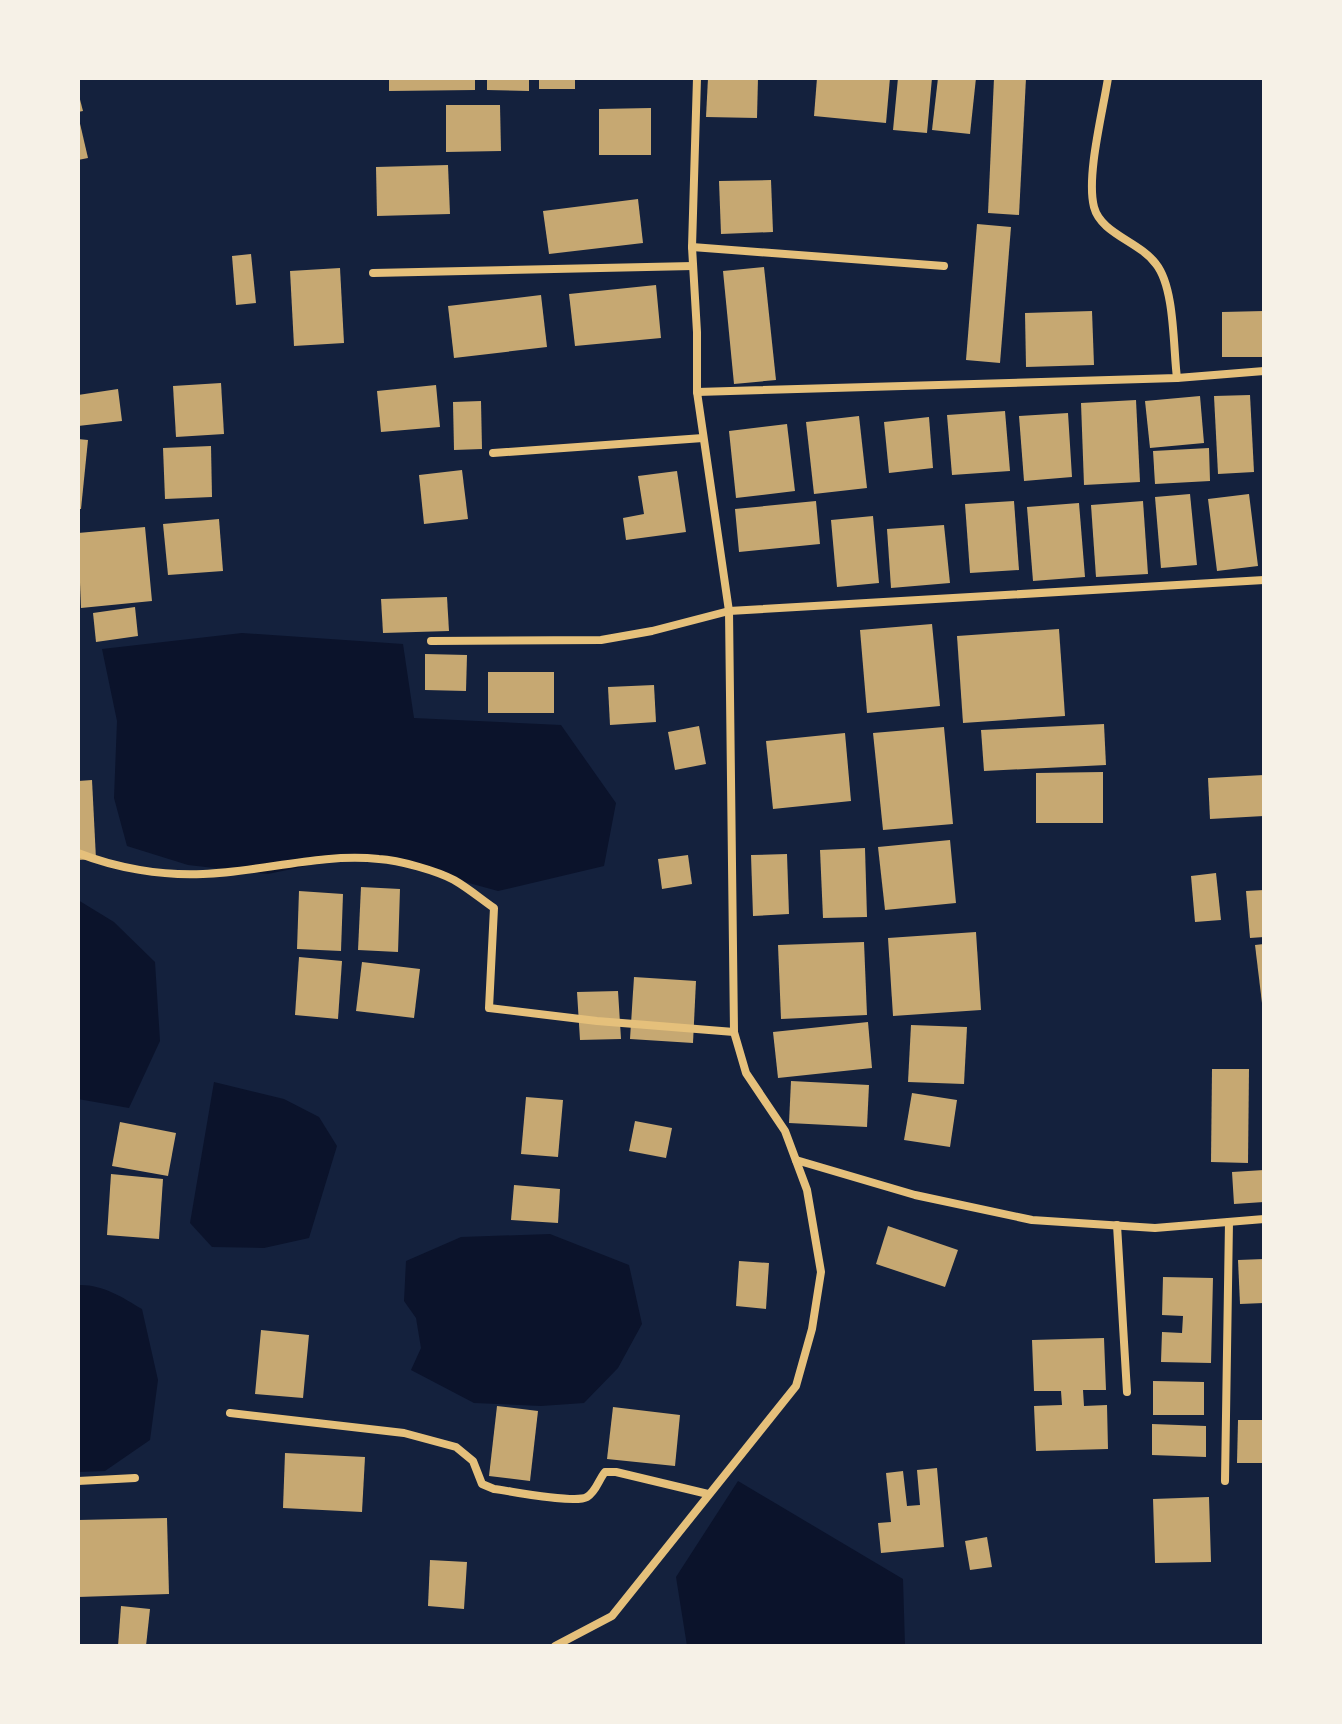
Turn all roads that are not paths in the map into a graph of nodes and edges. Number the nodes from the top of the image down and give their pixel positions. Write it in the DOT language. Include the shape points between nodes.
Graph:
graph roads {
  1 [pos="697,78"];
  2 [pos="1108,78"];
  3 [pos="692,247"];
  4 [pos="693,266"];
  5 [pos="944,266"];
  6 [pos="373,273"];
  7 [pos="1264,371"];
  8 [pos="1177,378"];
  9 [pos="697,392"];
  10 [pos="703,438"];
  11 [pos="493,453"];
  12 [pos="1264,580"];
  13 [pos="729,611"];
  14 [pos="431,641"];
  15 [pos="78,853"];
  16 [pos="734,1032"];
  17 [pos="796,1160"];
  18 [pos="1264,1219"];
  19 [pos="1229,1222"];
  20 [pos="1117,1225"];
  21 [pos="1127,1392"];
  22 [pos="230,1413"];
  23 [pos="135,1478"];
  24 [pos="78,1481"];
  25 [pos="1225,1481"];
  26 [pos="708,1494"];
  27 [pos="555,1646"];
  1 -- 3 [label="street"];
  2 -- 8 [label="street" via="1092,184 1094,209 1110,231 1141,247 1158,266 1167,292"];
  3 -- 4 [label="street"];
  3 -- 5 [label="street"];
  4 -- 6 [label="street"];
  4 -- 9 [label="street"];
  7 -- 8 [label="street"];
  8 -- 9 [label="street"];
  9 -- 10 [label="street"];
  10 -- 11 [label="street"];
  10 -- 13 [label="street"];
  12 -- 13 [label="street"];
  13 -- 14 [label="street" via="601,640"];
  13 -- 16 [label="street"];
  15 -- 16 [label="street" via="164,873 204,874 321,859 380,859 425,870 453,880 494,908 489,1008"];
  16 -- 17 [label="street" via="746,1073 785,1131"];
  17 -- 20 [label="street" via="915,1195 1032,1220"];
  17 -- 26 [label="street" via="807,1190 821,1272 812,1329 796,1386"];
  18 -- 19 [label="street"];
  19 -- 20 [label="street" via="1155,1228"];
  19 -- 25 [label="street"];
  20 -- 21 [label="street"];
  22 -- 26 [label="street" via="404,1433 456,1447 473,1461 482,1484 494,1489 578,1500 594,1491 605,1472 616,1472"];
  23 -- 24 [label="street"];
  26 -- 27 [label="street" via="612,1616"];
}
